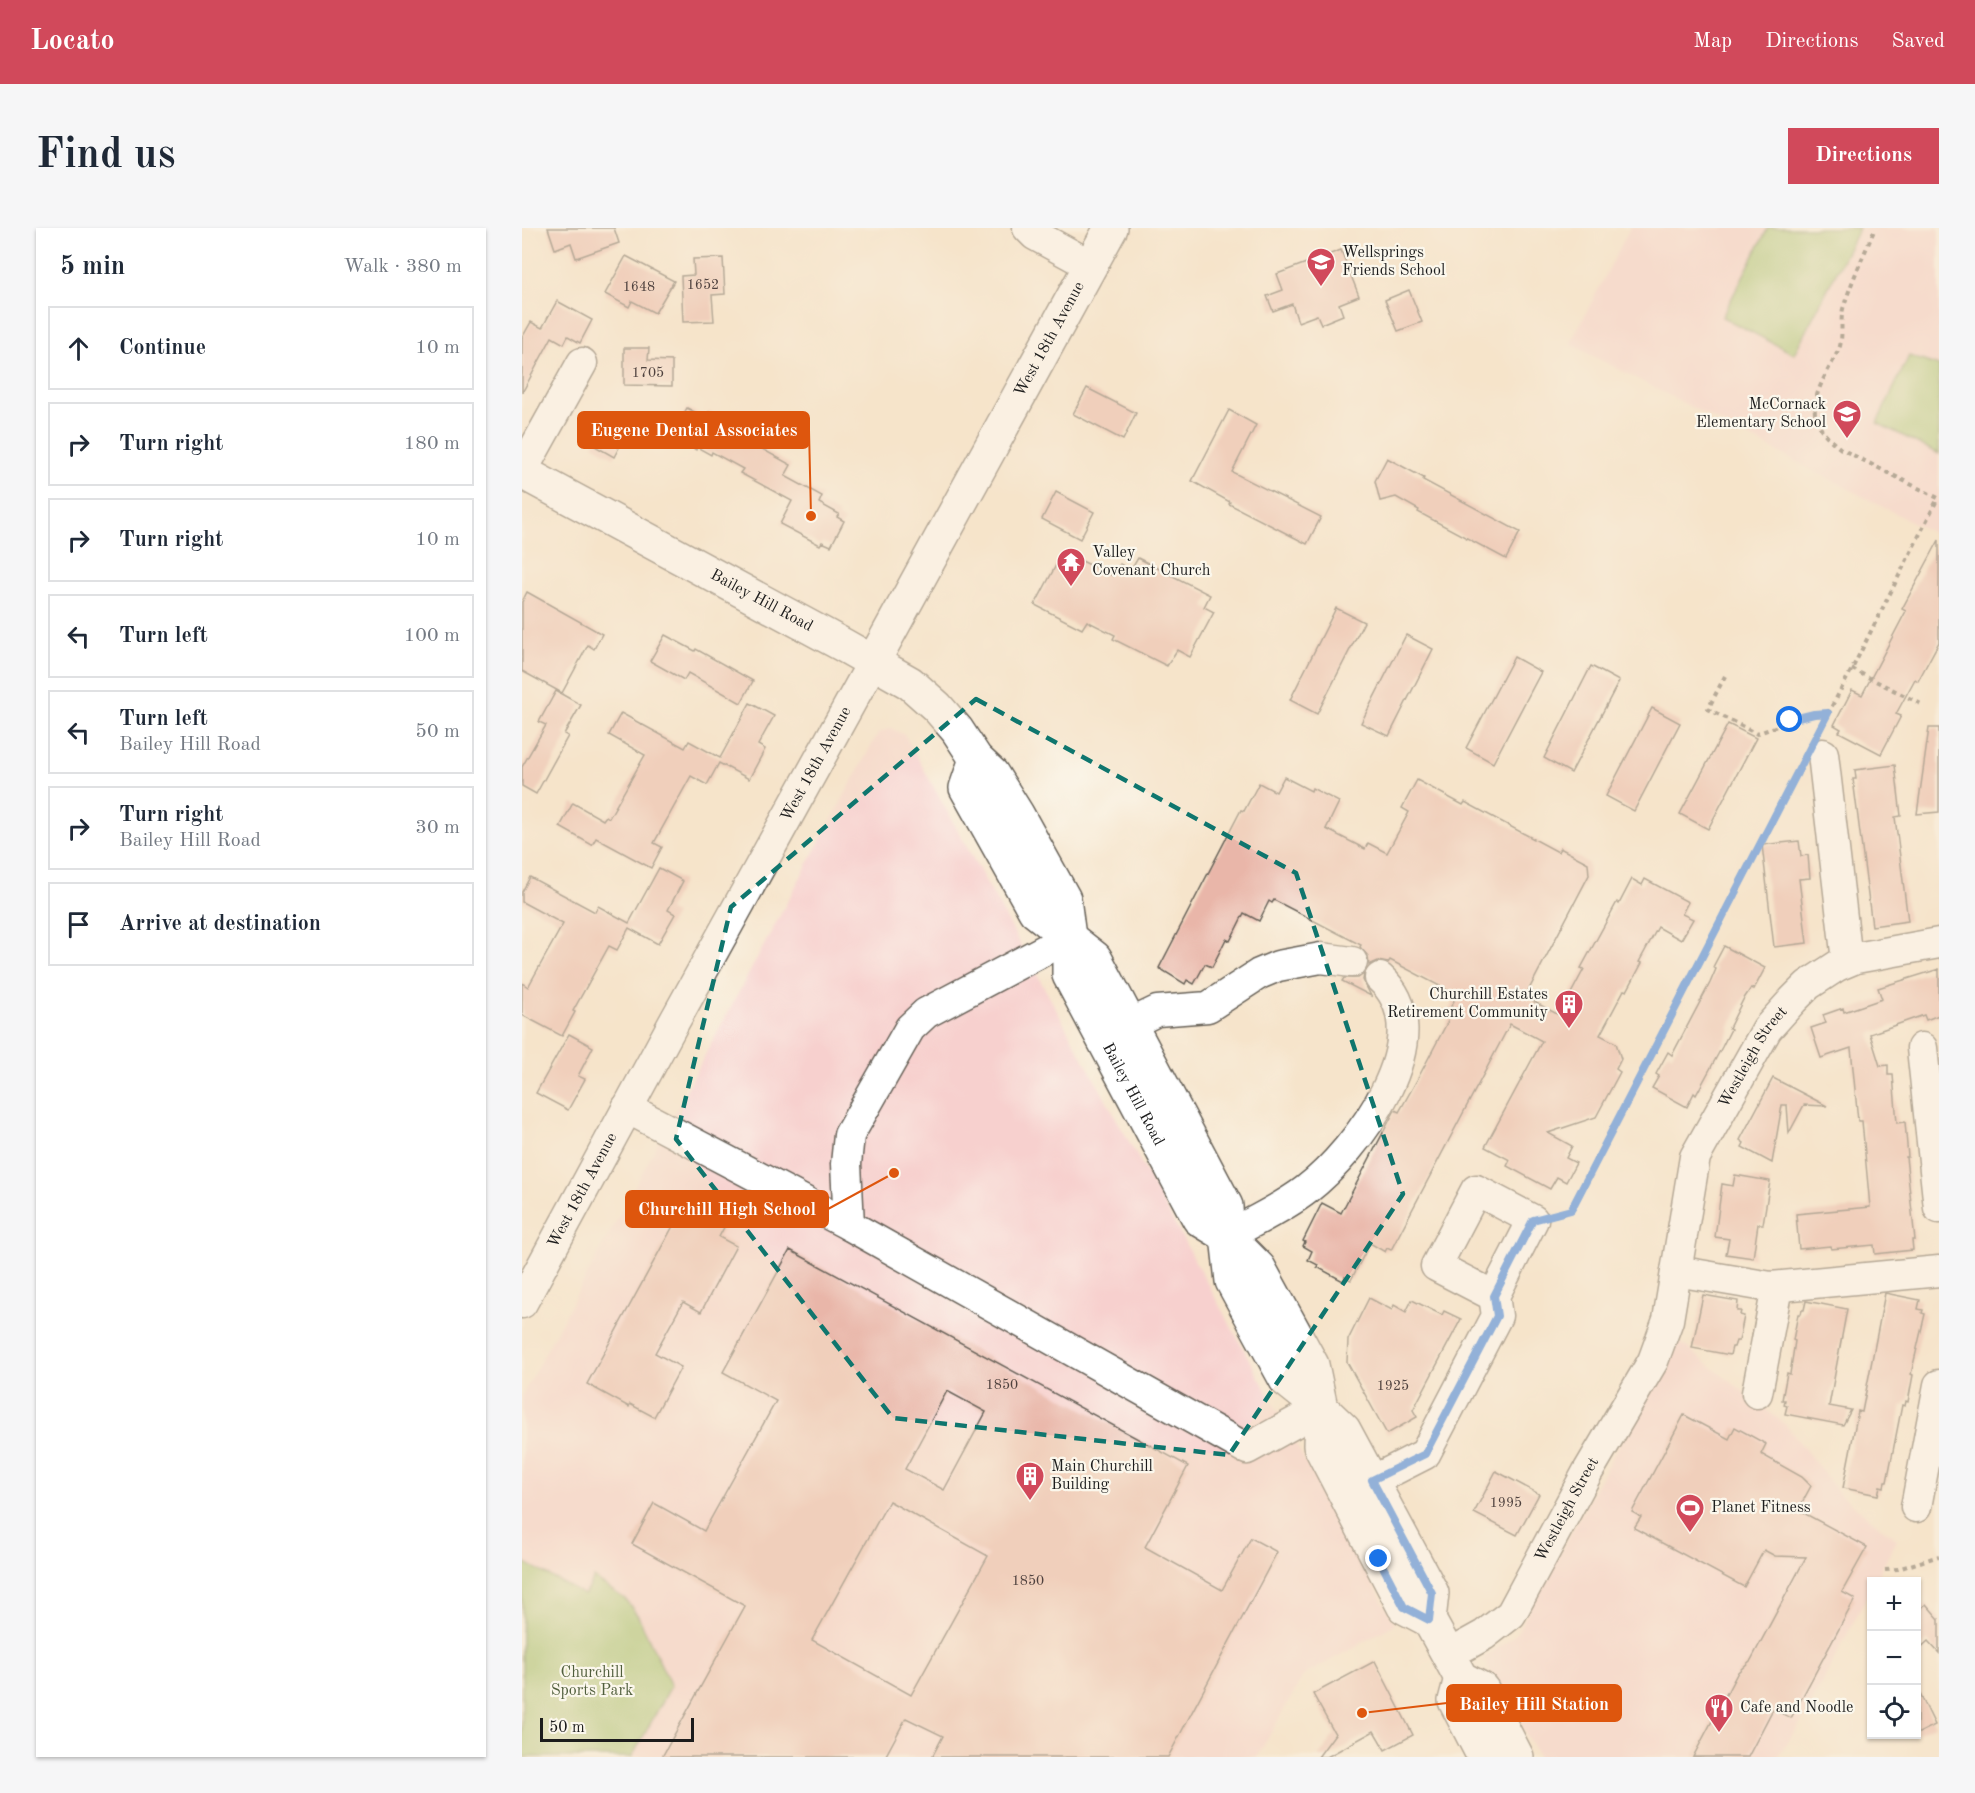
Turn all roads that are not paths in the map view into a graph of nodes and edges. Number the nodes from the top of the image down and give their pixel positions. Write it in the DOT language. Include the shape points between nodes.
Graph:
graph roads {
  1 [pos="1028,228"];
  2 [pos="1110,228"];
  3 [pos="1090,265"];
  4 [pos="582,363"];
  5 [pos="522,472"];
  6 [pos="873,662"];
  7 [pos="1815,749"];
  8 [pos="1069,937"];
  9 [pos="1939,943"];
  10 [pos="1847,961"];
  11 [pos="1352,962"];
  12 [pos="1380,978"];
  13 [pos="1130,1024"];
  14 [pos="1922,1048"];
  15 [pos="627,1108"];
  16 [pos="1939,1208"];
  17 [pos="849,1225"];
  18 [pos="1227,1236"];
  19 [pos="1676,1271"];
  20 [pos="1939,1271"];
  21 [pos="1777,1287"];
  22 [pos="1494,1296"];
  23 [pos="522,1303"];
  24 [pos="1939,1385"];
  25 [pos="1758,1393"];
  26 [pos="1321,1408"];
  27 [pos="1372,1480"];
  28 [pos="1916,1507"];
  29 [pos="1429,1620"];
  30 [pos="1455,1667"];
  31 [pos="1486,1755"];
  32 [pos="1517,1757"];
  1 -- 3 [label="street"];
  2 -- 3 [label="main road, West 18th Avenue"];
  3 -- 6 [label="main road, West 18th Avenue"];
  4 -- 5 [label="street"];
  5 -- 6 [label="main road, Bailey Hill Road"];
  6 -- 8 [label="main road, Bailey Hill Road" via="910,683 957,730 976,759 966,788 1035,911"];
  6 -- 15 [label="street, West 18th Avenue"];
  7 -- 10 [label="street"];
  8 -- 13 [label="main road, Bailey Hill Road" via="1095,958"];
  8 -- 17 [label="street" via="926,1013 910,1028 849,1135"];
  8 -- 18 [label="main road, Bailey Hill Road" via="1069,975 1199,1219"];
  9 -- 10 [label="street, Westleigh Street"];
  10 -- 19 [label="street, Westleigh Street" via="1808,985 1767,1029 1695,1157"];
  11 -- 13 [label="street" via="1330,958 1278,966 1208,1007 1156,1011"];
  12 -- 18 [label="street" via="1397,1000 1404,1025 1397,1065 1373,1112 1356,1138 1304,1192"];
  13 -- 18 [label="main road, Bailey Hill Road" via="1226,1206"];
  14 -- 16 [label="street"];
  15 -- 17 [label="street"];
  15 -- 23 [label="street, West 18th Avenue"];
  17 -- 26 [label="street" via="1247,1449"];
  18 -- 26 [label="main road, Bailey Hill Road" via="1232,1281 1278,1366 1286,1380"];
  19 -- 21 [label="street"];
  19 -- 30 [label="street, Westleigh Street" via="1665,1329 1653,1361 1511,1614 1484,1635"];
  20 -- 21 [label="street"];
  21 -- 25 [label="street"];
  22 -- 22 [label="street" via="1533,1220 1476,1190 1436,1266"];
  22 -- 27 [label="street" via="1497,1316 1425,1454"];
  24 -- 28 [label="street"];
  26 -- 27 [label="main road, Bailey Hill Road" via="1344,1430"];
  26 -- 29 [label="main road" via="1320,1446 1404,1607"];
  27 -- 29 [label="main road, Bailey Hill Road" via="1432,1593"];
  29 -- 30 [label="main road"];
  30 -- 31 [label="main road" via="1455,1701"];
  30 -- 32 [label="main road" via="1482,1689"];
}
